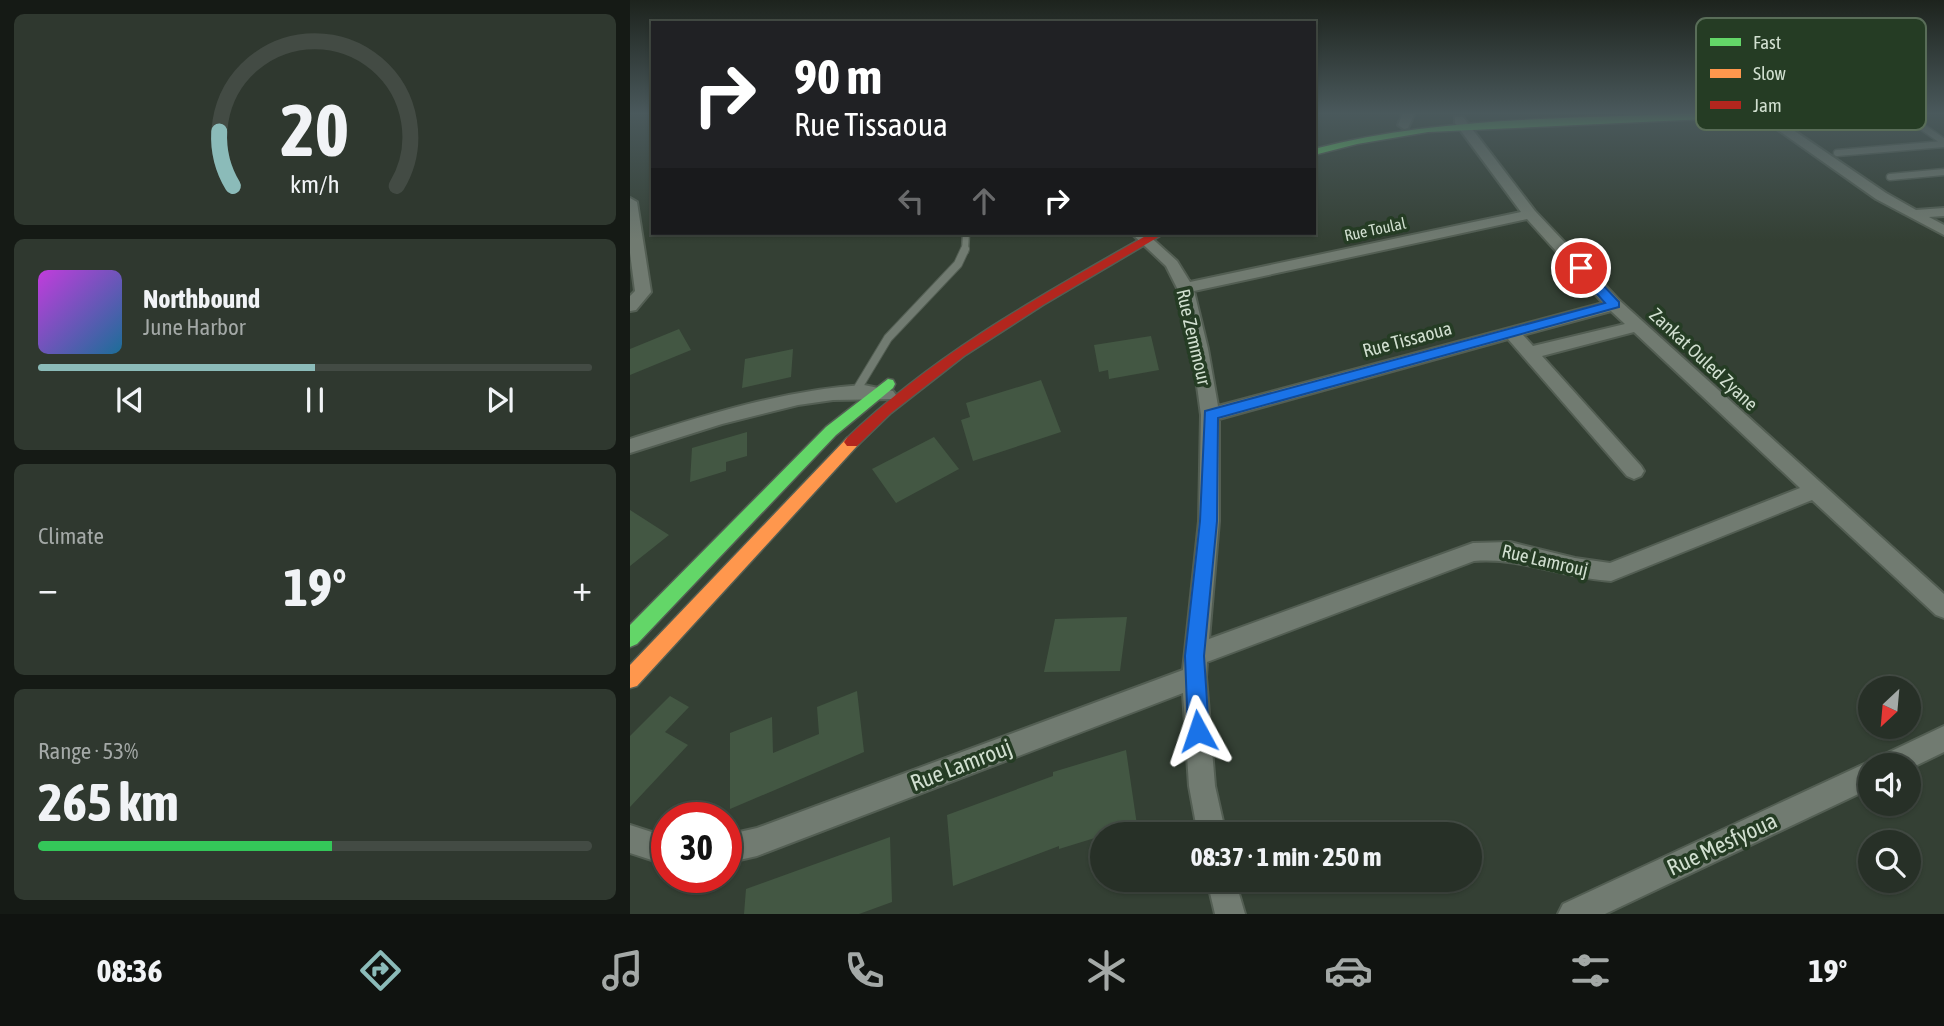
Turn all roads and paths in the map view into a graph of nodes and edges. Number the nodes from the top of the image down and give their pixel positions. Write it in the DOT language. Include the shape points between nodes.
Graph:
graph roads {
  1 [pos="1485,156"];
  2 [pos="1822,156"];
  3 [pos="1944,172"];
  4 [pos="1890,177"];
  5 [pos="630,202"];
  6 [pos="1944,212"];
  7 [pos="1530,214"];
  8 [pos="1912,214"];
  9 [pos="1944,231"];
  10 [pos="966,235"];
  11 [pos="1146,235"];
  12 [pos="1185,288"];
  13 [pos="1614,304"];
  14 [pos="630,306"];
  15 [pos="1638,326"];
  16 [pos="1511,332"];
  17 [pos="1530,353"];
  18 [pos="923,358"];
  19 [pos="905,371"];
  20 [pos="856,391"];
  21 [pos="877,392"];
  22 [pos="897,398"];
  23 [pos="1210,415"];
  24 [pos="630,446"];
  25 [pos="1634,471"];
  26 [pos="1815,490"];
  27 [pos="1944,608"];
  28 [pos="630,638"];
  29 [pos="1194,666"];
  30 [pos="630,679"];
  31 [pos="1944,739"];
  32 [pos="1915,753"];
  33 [pos="1858,780"];
  34 [pos="1209,822"];
  35 [pos="630,839"];
  36 [pos="742,845"];
  37 [pos="651,846"];
  38 [pos="1224,892"];
  39 [pos="1230,914"];
  40 [pos="1573,914"];
  1 -- 7 [label="street, Zankat Ouled Zyane"];
  2 -- 8 [label="street"];
  3 -- 4 [label="lane"];
  5 -- 14 [label="street" via="643,292"];
  6 -- 8 [label="street"];
  7 -- 12 [label="street, Rue Toulal"];
  7 -- 13 [label="street, Zankat Ouled Zyane"];
  8 -- 9 [label="street"];
  10 -- 20 [label="lane" via="965,252 958,264 888,334 867,364"];
  11 -- 12 [label="street, Rue Zemmour" via="1172,264"];
  11 -- 18 [label="main road"];
  11 -- 22 [label="main road" via="964,348"];
  12 -- 23 [label="street, Rue Zemmour"];
  13 -- 15 [label="street, Zankat Ouled Zyane"];
  13 -- 16 [label="street, Rue Tissaoua"];
  15 -- 17 [label="street"];
  15 -- 26 [label="street, Zankat Ouled Zyane"];
  16 -- 17 [label="street"];
  16 -- 23 [label="street, Rue Tissaoua"];
  17 -- 25 [label="street"];
  19 -- 21 [label="main road"];
  20 -- 21 [label="street"];
  20 -- 24 [label="street" via="697,425"];
  21 -- 22 [label="street"];
  21 -- 28 [label="main road" via="831,431"];
  22 -- 30 [label="main road"];
  23 -- 29 [label="street, Rue Zemmour" via="1209,521"];
  26 -- 27 [label="street, Zankat Ouled Zyane"];
  26 -- 29 [label="street, Rue Lamrouj" via="1611,572 1582,570 1506,549 1473,552"];
  29 -- 34 [label="street, Rue Zemmour" via="1202,786"];
  29 -- 36 [label="street, Rue Lamrouj"];
  31 -- 32 [label="street"];
  33 -- 40 [label="street, Rue Mesfyoua"];
  35 -- 37 [label="street"];
  38 -- 39 [label="street"];
}
